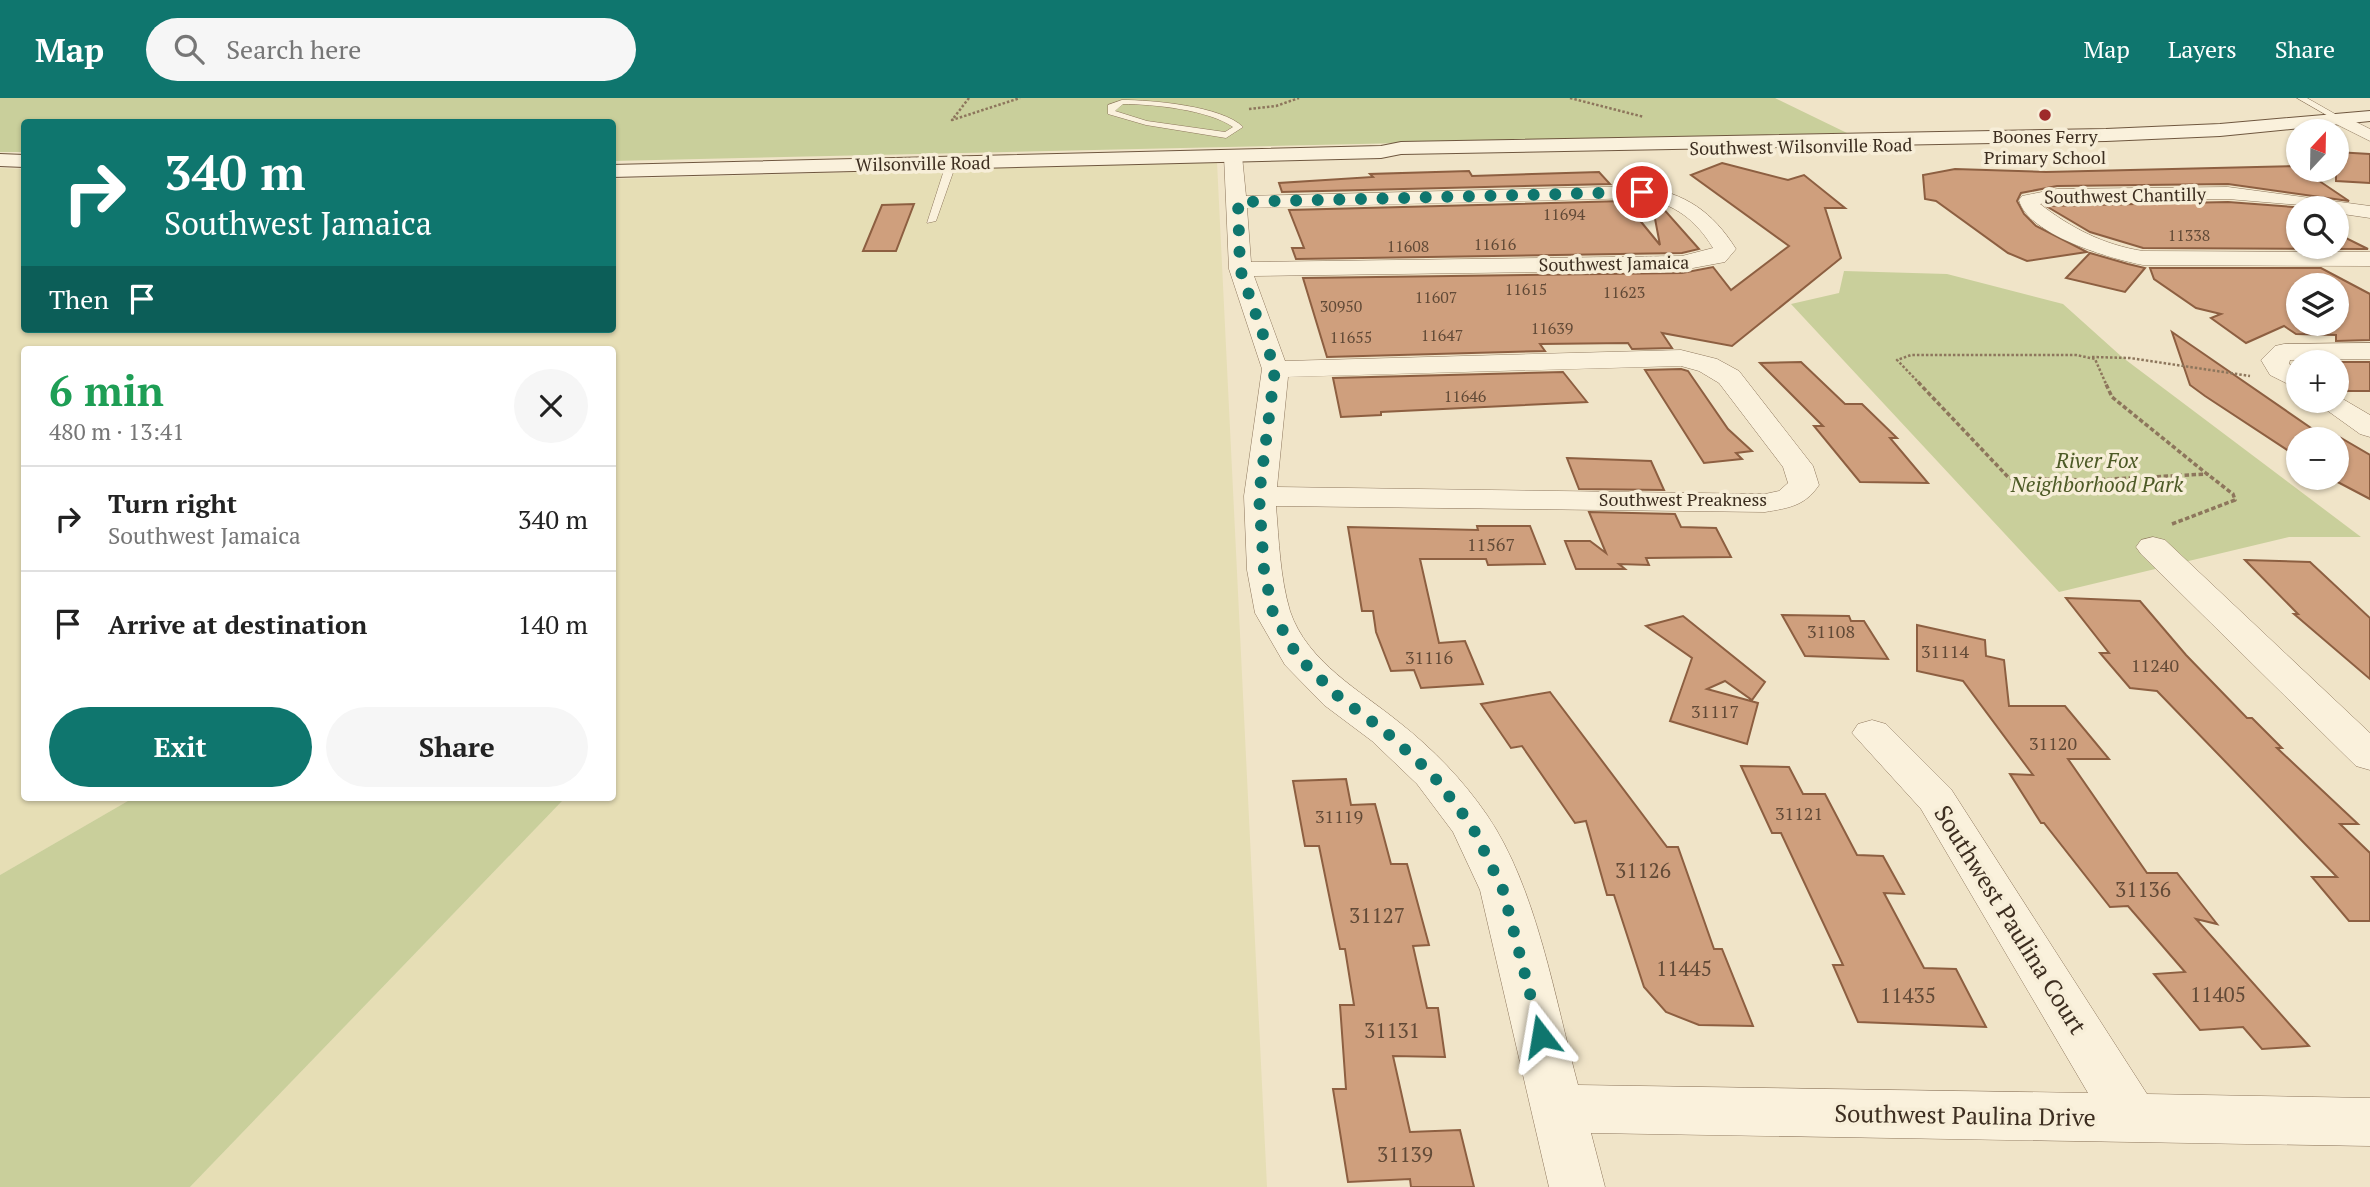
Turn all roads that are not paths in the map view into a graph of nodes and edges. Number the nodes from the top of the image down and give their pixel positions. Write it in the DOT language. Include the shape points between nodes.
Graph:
graph roads {
  1 [pos="2301,98"];
  2 [pos="2370,116"];
  3 [pos="2340,119"];
  4 [pos="2286,124"];
  5 [pos="2349,124"];
  6 [pos="2370,136"];
  7 [pos="1230,146"];
  8 [pos="0,160"];
  9 [pos="21,162"];
  10 [pos="951,164"];
  11 [pos="616,172"];
  12 [pos="1238,202"];
  13 [pos="2370,212"];
  14 [pos="931,221"];
  15 [pos="2370,259"];
  16 [pos="1240,269"];
  17 [pos="2349,351"];
  18 [pos="2370,351"];
  19 [pos="2286,352"];
  20 [pos="1275,369"];
  21 [pos="2286,373"];
  22 [pos="2347,413"];
  23 [pos="2370,428"];
  24 [pos="1259,496"];
  25 [pos="2162,535"];
  26 [pos="1872,733"];
  27 [pos="2370,756"];
  28 [pos="1559,1109"];
  29 [pos="2133,1119"];
  30 [pos="2370,1122"];
  31 [pos="1577,1187"];
  1 -- 3 [label="lane"];
  2 -- 3 [label="main road, Southwest Wilsonville Road"];
  4 -- 7 [label="main road, Southwest Wilsonville Road" via="2200,136 2088,142 1418,154"];
  5 -- 6 [label="street"];
  7 -- 7 [label="lane" via="1239,125 1224,117 1153,102 1122,102 1110,109 1134,121"];
  7 -- 10 [label="main road, Wilsonville Road"];
  7 -- 12 [label="street"];
  8 -- 9 [label="main road"];
  10 -- 11 [label="main road, Wilsonville Road"];
  10 -- 14 [label="lane"];
  12 -- 16 [label="street"];
  12 -- 16 [label="street, Southwest Jamaica" via="1642,192 1690,206 1725,249 1717,257 1682,263"];
  13 -- 15 [label="street, Southwest Chantilly" via="2228,193 2057,195 2029,200 2031,207 2077,240 2118,255"];
  16 -- 20 [label="street"];
  17 -- 18 [label="street"];
  19 -- 21 [label="street" via="2274,360"];
  20 -- 24 [label="street"];
  20 -- 24 [label="street, Southwest Preakness" via="1681,358 1729,377 1797,466 1804,485 1789,499 1765,503"];
  22 -- 23 [label="street"];
  24 -- 28 [label="street" via="1264,570 1273,613 1298,657 1432,774 1472,826 1503,890"];
  25 -- 27 [label="street"];
  26 -- 29 [label="street, Southwest Paulina Court" via="1936,799"];
  28 -- 29 [label="street, Southwest Paulina Drive"];
  28 -- 31 [label="street"];
  29 -- 30 [label="street, Southwest Paulina Drive"];
}
